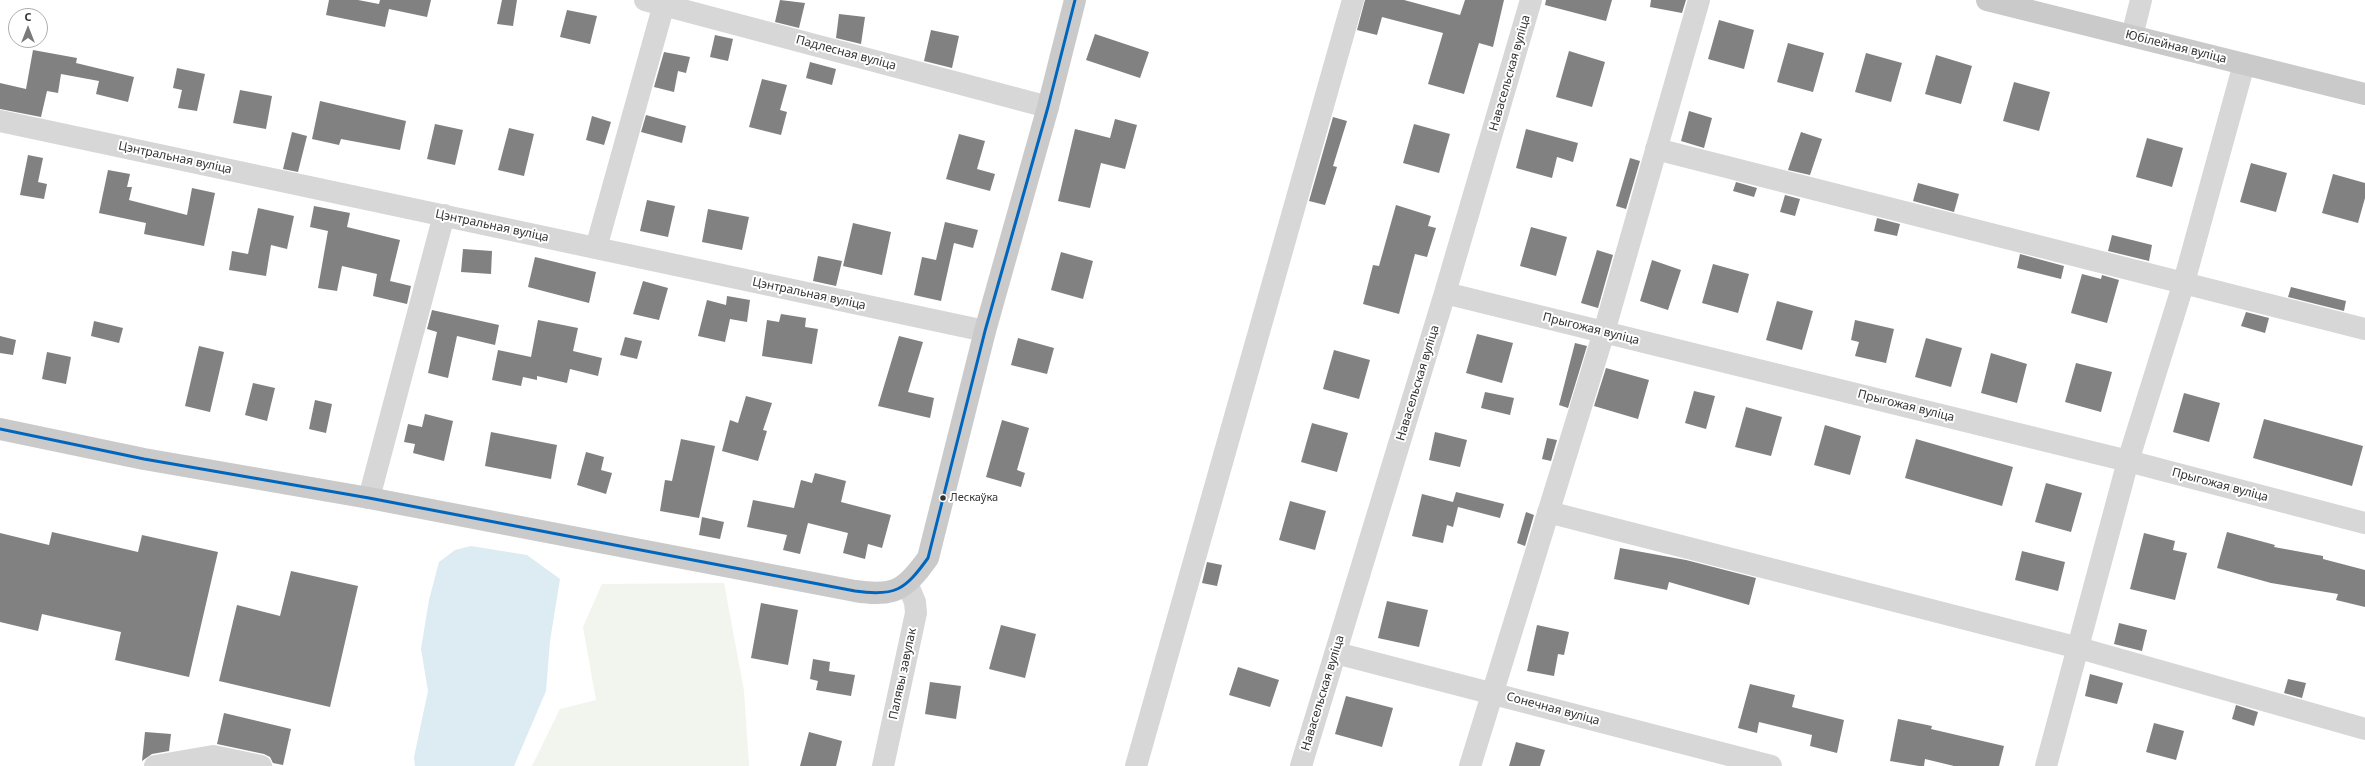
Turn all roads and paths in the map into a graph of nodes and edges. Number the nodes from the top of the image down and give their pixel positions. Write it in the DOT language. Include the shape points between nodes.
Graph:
graph roads {
  1 [pos="1075,0"];
  2 [pos="1353,0"];
  3 [pos="1531,0"];
  4 [pos="1699,0"];
  5 [pos="1986,0"];
  6 [pos="2141,0"];
  7 [pos="654,2"];
  8 [pos="2132,36"];
  9 [pos="2244,64"];
  10 [pos="2365,94"];
  11 [pos="1048,107"];
  12 [pos="0,121"];
  13 [pos="1656,149"];
  14 [pos="444,216"];
  15 [pos="596,248"];
  16 [pos="2184,282"];
  17 [pos="1445,293"];
  18 [pos="2365,329"];
  19 [pos="985,331"];
  20 [pos="1604,332"];
  21 [pos="0,429"];
  22 [pos="2128,461"];
  23 [pos="369,498"];
  24 [pos="1548,512"];
  25 [pos="2365,523"];
  26 [pos="907,583"];
  27 [pos="2079,648"];
  28 [pos="1336,653"];
  29 [pos="1491,693"];
  30 [pos="2365,729"];
  31 [pos="155,766"];
  32 [pos="261,766"];
  33 [pos="883,766"];
  34 [pos="1136,766"];
  35 [pos="1301,766"];
  36 [pos="1470,766"];
  37 [pos="1771,766"];
  38 [pos="2046,766"];
  1 -- 11 [label="main road"];
  2 -- 34 [label="street"];
  3 -- 17 [label="street, Навасельская вуліца"];
  4 -- 13 [label="street"];
  5 -- 8 [label="main road, Юбілейная вуліца"];
  6 -- 8 [label="street"];
  7 -- 11 [label="street, Падлесная вуліца"];
  7 -- 15 [label="street"];
  8 -- 9 [label="main road, Юбілейная вуліца"];
  9 -- 10 [label="main road, Юбілейная вуліца"];
  9 -- 16 [label="street"];
  11 -- 19 [label="main road"];
  12 -- 14 [label="street, Цэнтральная вуліца"];
  13 -- 16 [label="street"];
  13 -- 20 [label="street"];
  14 -- 15 [label="street, Цэнтральная вуліца"];
  14 -- 23 [label="street"];
  15 -- 19 [label="street, Цэнтральная вуліца"];
  16 -- 18 [label="street"];
  16 -- 22 [label="street"];
  17 -- 20 [label="street, Прыгожая вуліца"];
  17 -- 28 [label="street, Навасельская вуліца"];
  19 -- 26 [label="main road" via="928,558"];
  20 -- 22 [label="street, Прыгожая вуліца"];
  20 -- 24 [label="street"];
  21 -- 23 [label="main road" via="144,459"];
  22 -- 25 [label="street, Прыгожая вуліца"];
  22 -- 27 [label="street"];
  23 -- 26 [label="main road" via="862,592 877,594 899,589"];
  24 -- 27 [label="street"];
  24 -- 29 [label="street"];
  26 -- 33 [label="street, Палявы завулак" via="915,602 916,613"];
  27 -- 30 [label="street"];
  27 -- 38 [label="street"];
  28 -- 29 [label="street, Сонечная вуліца"];
  28 -- 35 [label="street, Навасельская вуліца"];
  29 -- 36 [label="street"];
  29 -- 37 [label="street, Сонечная вуліца"];
  31 -- 32 [label="street" via="213,756"];
}
